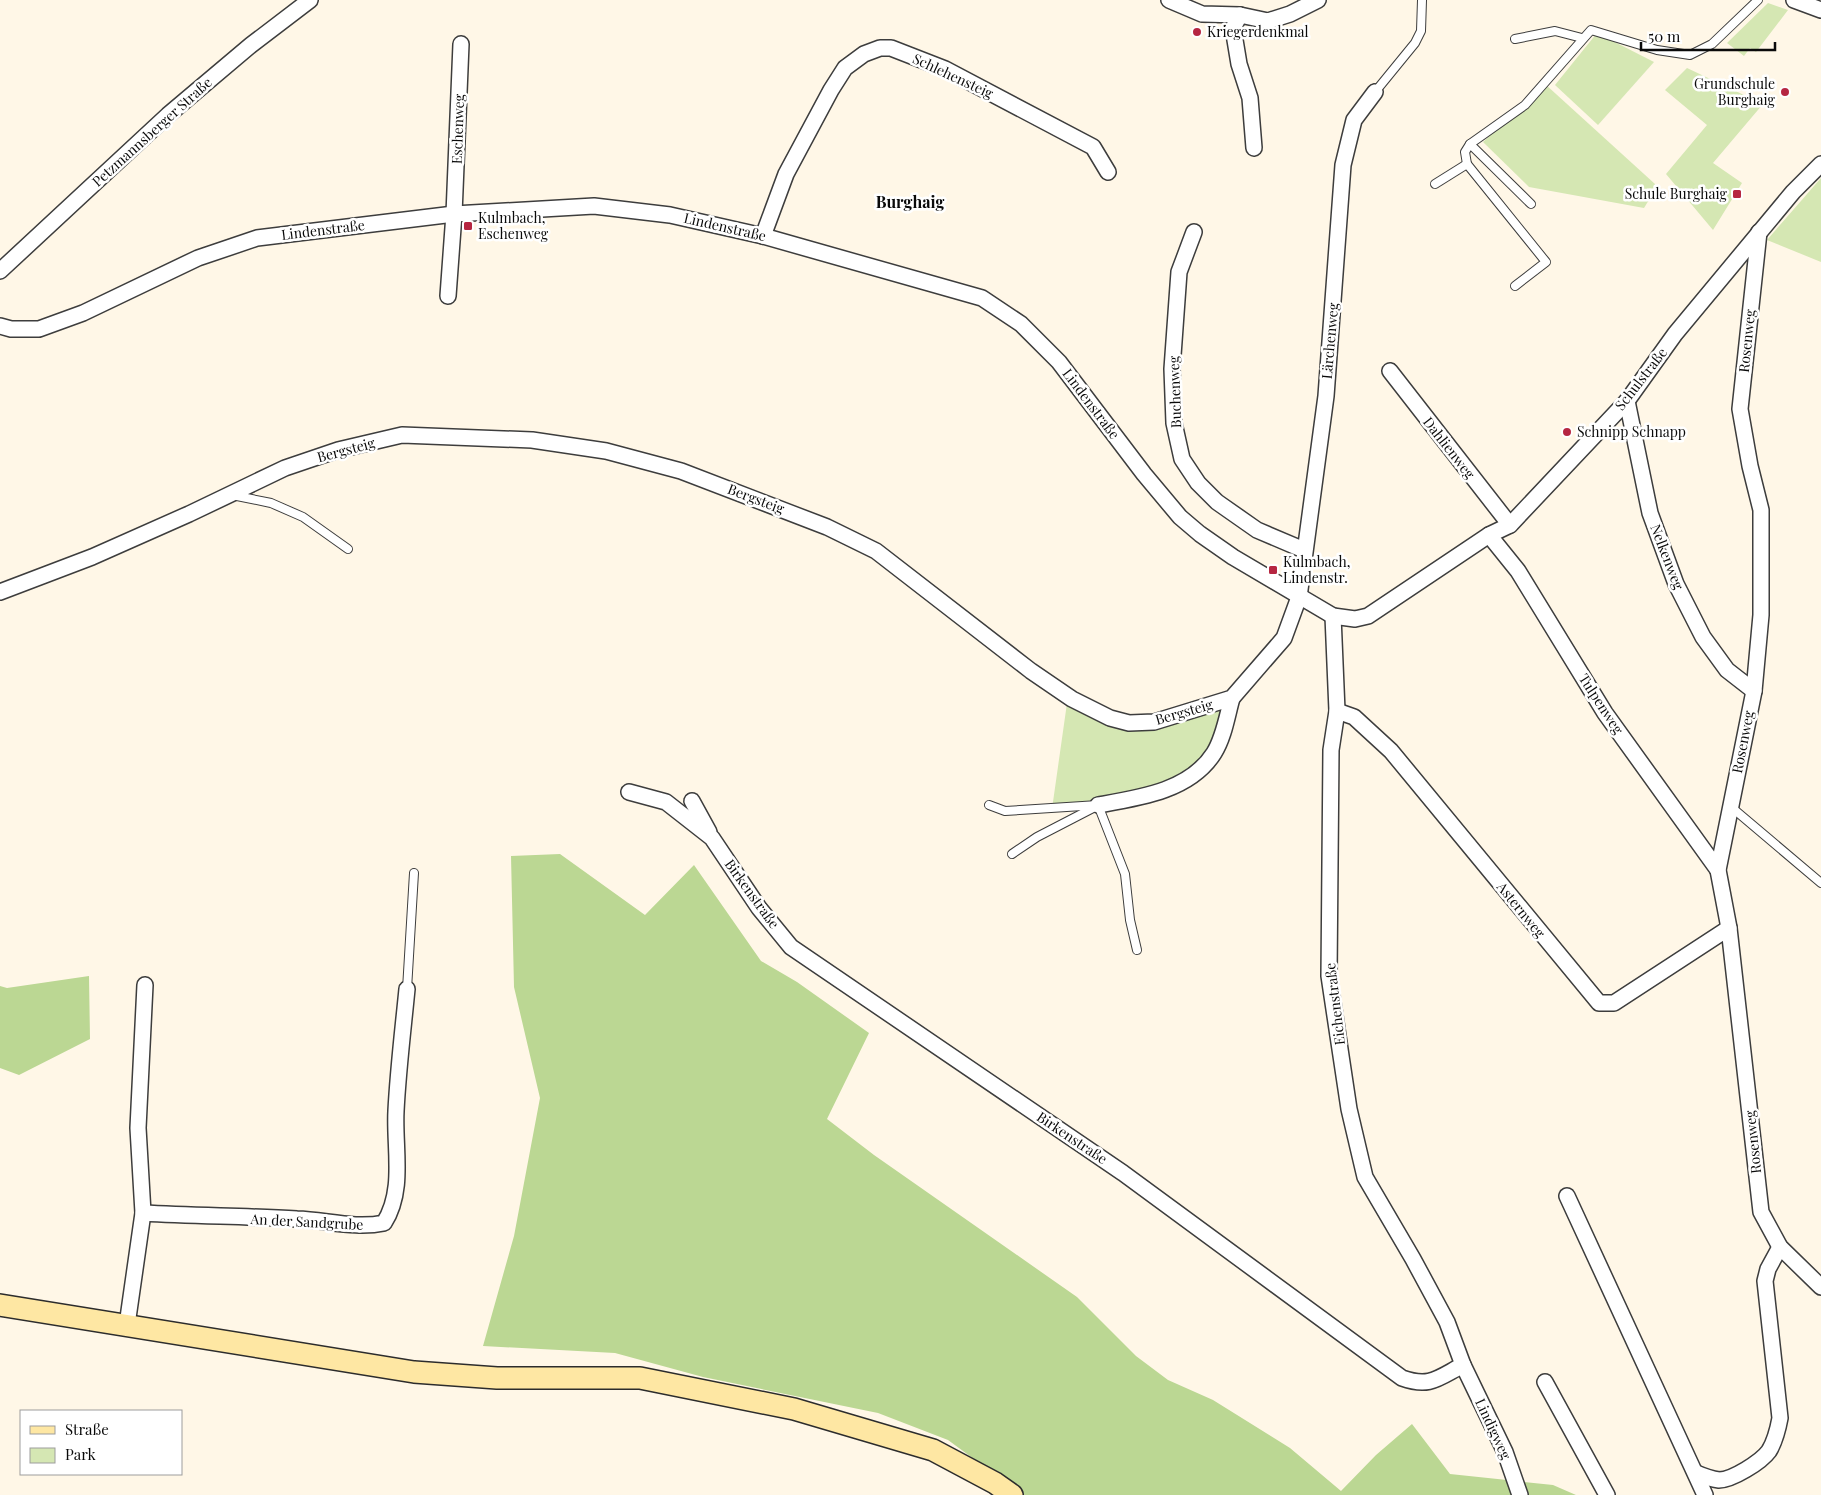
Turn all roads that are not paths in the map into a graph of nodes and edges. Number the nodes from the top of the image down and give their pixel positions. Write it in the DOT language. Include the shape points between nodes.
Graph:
graph roads {
  1 [pos="310,0"];
  2 [pos="1169,0"];
  3 [pos="1232,0"];
  4 [pos="1318,0"];
  5 [pos="1422,0"];
  6 [pos="1758,0"];
  7 [pos="1794,0"];
  8 [pos="1821,10"];
  9 [pos="1240,15"];
  10 [pos="1582,38"];
  11 [pos="1514,39"];
  12 [pos="461,44"];
  13 [pos="1375,92"];
  14 [pos="1470,144"];
  15 [pos="1254,148"];
  16 [pos="1467,164"];
  17 [pos="1821,164"];
  18 [pos="1108,172"];
  19 [pos="1436,184"];
  20 [pos="1531,204"];
  21 [pos="454,214"];
  22 [pos="1194,232"];
  23 [pos="1759,232"];
  24 [pos="763,236"];
  25 [pos="0,271"];
  26 [pos="1515,286"];
  27 [pos="448,296"];
  28 [pos="0,326"];
  29 [pos="1390,371"];
  30 [pos="1627,401"];
  31 [pos="230,495"];
  32 [pos="1510,525"];
  33 [pos="1490,535"];
  34 [pos="348,548"];
  35 [pos="1304,550"];
  36 [pos="0,592"];
  37 [pos="1299,597"];
  38 [pos="1333,616"];
  39 [pos="1754,691"];
  40 [pos="1232,698"];
  41 [pos="1337,710"];
  42 [pos="629,792"];
  43 [pos="692,801"];
  44 [pos="989,804"];
  45 [pos="1098,805"];
  46 [pos="1730,806"];
  47 [pos="712,838"];
  48 [pos="1012,854"];
  49 [pos="1718,870"];
  50 [pos="414,873"];
  51 [pos="1821,884"];
  52 [pos="1729,928"];
  53 [pos="1137,950"];
  54 [pos="145,985"];
  55 [pos="407,989"];
  56 [pos="1567,1196"];
  57 [pos="144,1213"];
  58 [pos="1780,1247"];
  59 [pos="1821,1287"];
  60 [pos="0,1305"];
  61 [pos="127,1325"];
  62 [pos="1462,1365"];
  63 [pos="1545,1382"];
  64 [pos="1696,1473"];
  65 [pos="1012,1495"];
  66 [pos="1520,1495"];
  67 [pos="1608,1495"];
  68 [pos="1705,1495"];
  1 -- 25 [label="street, Petzmannsberger Straße" via="168,115"];
  2 -- 9 [label="street" via="1202,14"];
  3 -- 9 [label="street"];
  4 -- 9 [label="street" via="1278,19 1254,19"];
  5 -- 13 [label="lane" via="1421,31 1416,43"];
  6 -- 10 [label="lane" via="1712,44 1690,55 1657,50 1591,30"];
  7 -- 8 [label="street"];
  9 -- 15 [label="street" via="1233,28 1239,64 1250,98"];
  10 -- 11 [label="lane" via="1555,31"];
  10 -- 14 [label="lane" via="1525,105"];
  12 -- 21 [label="street, Eschenweg"];
  13 -- 35 [label="street, Lärchenweg" via="1354,120 1343,165 1326,396"];
  14 -- 16 [label="lane" via="1465,152"];
  14 -- 20 [label="lane"];
  16 -- 19 [label="lane"];
  16 -- 26 [label="lane" via="1546,262"];
  17 -- 23 [label="street, Schulstraße"];
  18 -- 24 [label="street, Schlehensteig" via="1093,147 945,69 891,48 880,48 864,54 845,68 831,90 786,174"];
  21 -- 24 [label="street, Lindenstraße" via="594,206 670,215"];
  21 -- 27 [label="street, Eschenweg"];
  21 -- 28 [label="street, Lindenstraße" via="256,238 198,258 83,313 48,326 11,330"];
  22 -- 35 [label="street, Buchenweg" via="1179,272 1172,369 1174,423 1182,459 1198,483 1217,502 1257,530"];
  23 -- 30 [label="street, Schulstraße" via="1675,334"];
  23 -- 39 [label="street, Rosenweg" via="1740,409 1761,510 1761,615"];
  24 -- 37 [label="street, Lindenstraße" via="982,298 1021,324 1059,362 1180,517 1233,557"];
  29 -- 32 [label="street, Dahlienweg"];
  30 -- 32 [label="street, Schulstraße"];
  30 -- 39 [label="street, Nelkenweg" via="1650,513 1676,584 1708,644 1727,670"];
  31 -- 34 [label="lane" via="271,503 303,517"];
  31 -- 36 [label="street, Bergsteig" via="92,557"];
  31 -- 40 [label="street, Bergsteig" via="285,468 402,435 532,440 606,451 681,471 827,527 876,551 1031,671 1072,700 1110,718 1129,723 1154,722"];
  32 -- 33 [label="street, Schulstraße"];
  33 -- 38 [label="street, Schulstraße" via="1368,616 1355,619"];
  33 -- 49 [label="street, Tulpenweg" via="1518,571 1605,712"];
  35 -- 37 [label="street, Lärchenweg"];
  37 -- 38 [label="street, Lindenstraße"];
  37 -- 40 [label="street, Bergsteig" via="1284,638"];
  38 -- 41 [label="street, Eichenstraße"];
  39 -- 46 [label="street, Rosenweg"];
  40 -- 45 [label="street, Bergsteig" via="1214,753 1193,775 1140,798"];
  41 -- 52 [label="street, Asternweg" via="1354,717 1391,751 1599,1004 1614,1003"];
  41 -- 62 [label="street, Eichenstraße" via="1331,750 1329,976 1349,1109 1365,1177 1447,1322"];
  42 -- 47 [label="street, Birkenstraße" via="666,802"];
  43 -- 47 [label="street, Birkenstraße"];
  44 -- 45 [label="lane, Bergsteig" via="1005,810"];
  45 -- 48 [label="lane, Bergsteig"];
  45 -- 53 [label="lane" via="1125,874"];
  46 -- 49 [label="street, Rosenweg"];
  46 -- 51 [label="lane"];
  47 -- 62 [label="street, Birkenstraße" via="759,908 791,947 1123,1173 1402,1378 1418,1383 1434,1380"];
  49 -- 52 [label="street, Rosenweg"];
  50 -- 55 [label="lane"];
  52 -- 58 [label="street, Rosenweg" via="1761,1212"];
  54 -- 57 [label="street" via="138,1128"];
  55 -- 57 [label="street, An der Sandgrube" via="396,1112 397,1166 392,1210 384,1223 367,1226 298,1219"];
  56 -- 64 [label="street"];
  57 -- 61 [label="street"];
  58 -- 59 [label="street, Rosenweg"];
  58 -- 64 [label="street" via="1765,1281 1780,1418 1777,1434 1768,1452 1753,1466 1721,1480"];
  60 -- 61 [label="street"];
  61 -- 65 [label="street" via="414,1372 497,1378 640,1378 794,1409 933,1450"];
  62 -- 66 [label="street, Lindigweg" via="1504,1452"];
  63 -- 67 [label="street"];
  64 -- 68 [label="street"];
}
